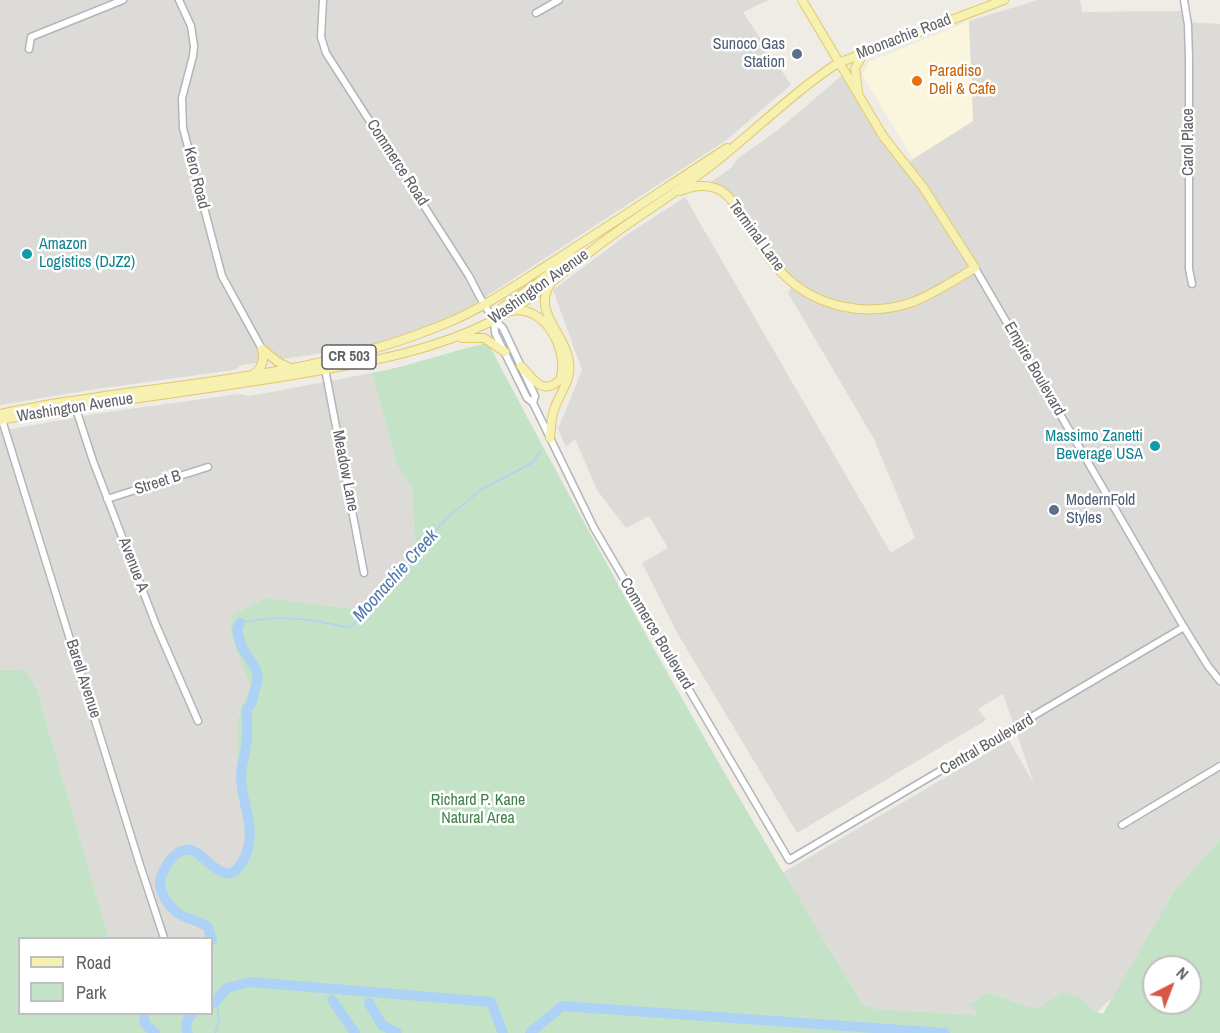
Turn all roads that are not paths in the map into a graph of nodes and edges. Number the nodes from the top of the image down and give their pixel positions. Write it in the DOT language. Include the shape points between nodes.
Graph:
graph roads {
  1 [pos="123,0"];
  2 [pos="179,0"];
  3 [pos="323,0"];
  4 [pos="559,0"];
  5 [pos="802,0"];
  6 [pos="1004,0"];
  7 [pos="1184,0"];
  8 [pos="536,13"];
  9 [pos="29,49"];
  10 [pos="865,52"];
  11 [pos="838,63"];
  12 [pos="859,98"];
  13 [pos="760,125"];
  14 [pos="668,196"];
  15 [pos="587,240"];
  16 [pos="975,268"];
  17 [pos="553,280"];
  18 [pos="1192,284"];
  19 [pos="484,306"];
  20 [pos="509,311"];
  21 [pos="494,320"];
  22 [pos="457,338"];
  23 [pos="262,349"];
  24 [pos="505,352"];
  25 [pos="521,366"];
  26 [pos="294,368"];
  27 [pos="326,369"];
  28 [pos="250,376"];
  29 [pos="533,403"];
  30 [pos="75,406"];
  31 [pos="1,418"];
  32 [pos="550,438"];
  33 [pos="208,467"];
  34 [pos="108,499"];
  35 [pos="364,573"];
  36 [pos="1184,627"];
  37 [pos="1220,681"];
  38 [pos="198,721"];
  39 [pos="1220,766"];
  40 [pos="1122,825"];
  41 [pos="789,860"];
  42 [pos="164,937"];
  1 -- 9 [label="street" via="31,37"];
  2 -- 23 [label="street, Kero Road" via="191,26 194,46 182,98 183,129 222,276"];
  3 -- 19 [label="street, Commerce Road" via="321,37 326,53"];
  4 -- 8 [label="street"];
  5 -- 11 [label="main road, Empire Boulevard"];
  6 -- 10 [label="main road, Moonachie Road / CR 503"];
  7 -- 18 [label="street, Carol Place" via="1189,59"];
  10 -- 11 [label="main road, Moonachie Road / CR 503"];
  10 -- 12 [label="main road" via="855,68"];
  11 -- 12 [label="main road, Empire Boulevard"];
  11 -- 13 [label="main road, Washington Avenue / CR 503"];
  12 -- 16 [label="main road, Empire Boulevard"];
  13 -- 14 [label="main road, Washington Avenue / CR 503"];
  13 -- 15 [label="main road, Washington Avenue / CR 503"];
  14 -- 16 [label="main road, Terminal Lane" via="700,186 720,191 782,274 807,293 840,306 877,309 908,303"];
  14 -- 17 [label="main road, Washington Avenue / CR 503"];
  15 -- 19 [label="main road, Washington Avenue / CR 503"];
  15 -- 21 [label="main road" via="497,312"];
  16 -- 36 [label="street, Empire Boulevard"];
  17 -- 20 [label="main road, Washington Avenue / CR 503"];
  17 -- 32 [label="main road" via="544,304 570,366 568,382 552,416"];
  19 -- 21 [label="street, Commerce Road"];
  19 -- 26 [label="main road, Washington Avenue / CR 503" via="383,347"];
  20 -- 21 [label="main road, Washington Avenue / CR 503"];
  20 -- 25 [label="main road" via="519,309 543,321 562,355 564,370 560,380 548,387 539,386"];
  21 -- 22 [label="main road, Washington Avenue / CR 503"];
  21 -- 24 [label="street, Commerce Boulevard" via="495,333"];
  21 -- 25 [label="street, Commerce Boulevard"];
  22 -- 24 [label="main road" via="484,338"];
  22 -- 27 [label="main road, Washington Avenue / CR 503" via="428,348"];
  23 -- 26 [label="main road"];
  23 -- 28 [label="main road" via="262,366"];
  24 -- 29 [label="street, Commerce Boulevard" via="527,399"];
  25 -- 29 [label="street, Commerce Boulevard" via="535,396"];
  26 -- 28 [label="main road, Washington Avenue / CR 503"];
  27 -- 30 [label="main road, Washington Avenue / CR 503"];
  27 -- 35 [label="street, Meadow Lane"];
  28 -- 31 [label="main road, Washington Avenue / CR 503" via="72,400"];
  29 -- 32 [label="street, Commerce Boulevard"];
  30 -- 31 [label="main road, Washington Avenue / CR 503"];
  30 -- 34 [label="street, Avenue A"];
  31 -- 42 [label="street, Barell Avenue"];
  32 -- 41 [label="street, Commerce Boulevard" via="598,536"];
  33 -- 34 [label="street, Street B"];
  34 -- 38 [label="street, Avenue A"];
  36 -- 37 [label="street, Empire Boulevard"];
  36 -- 41 [label="street, Central Boulevard"];
  39 -- 40 [label="street"];
}
